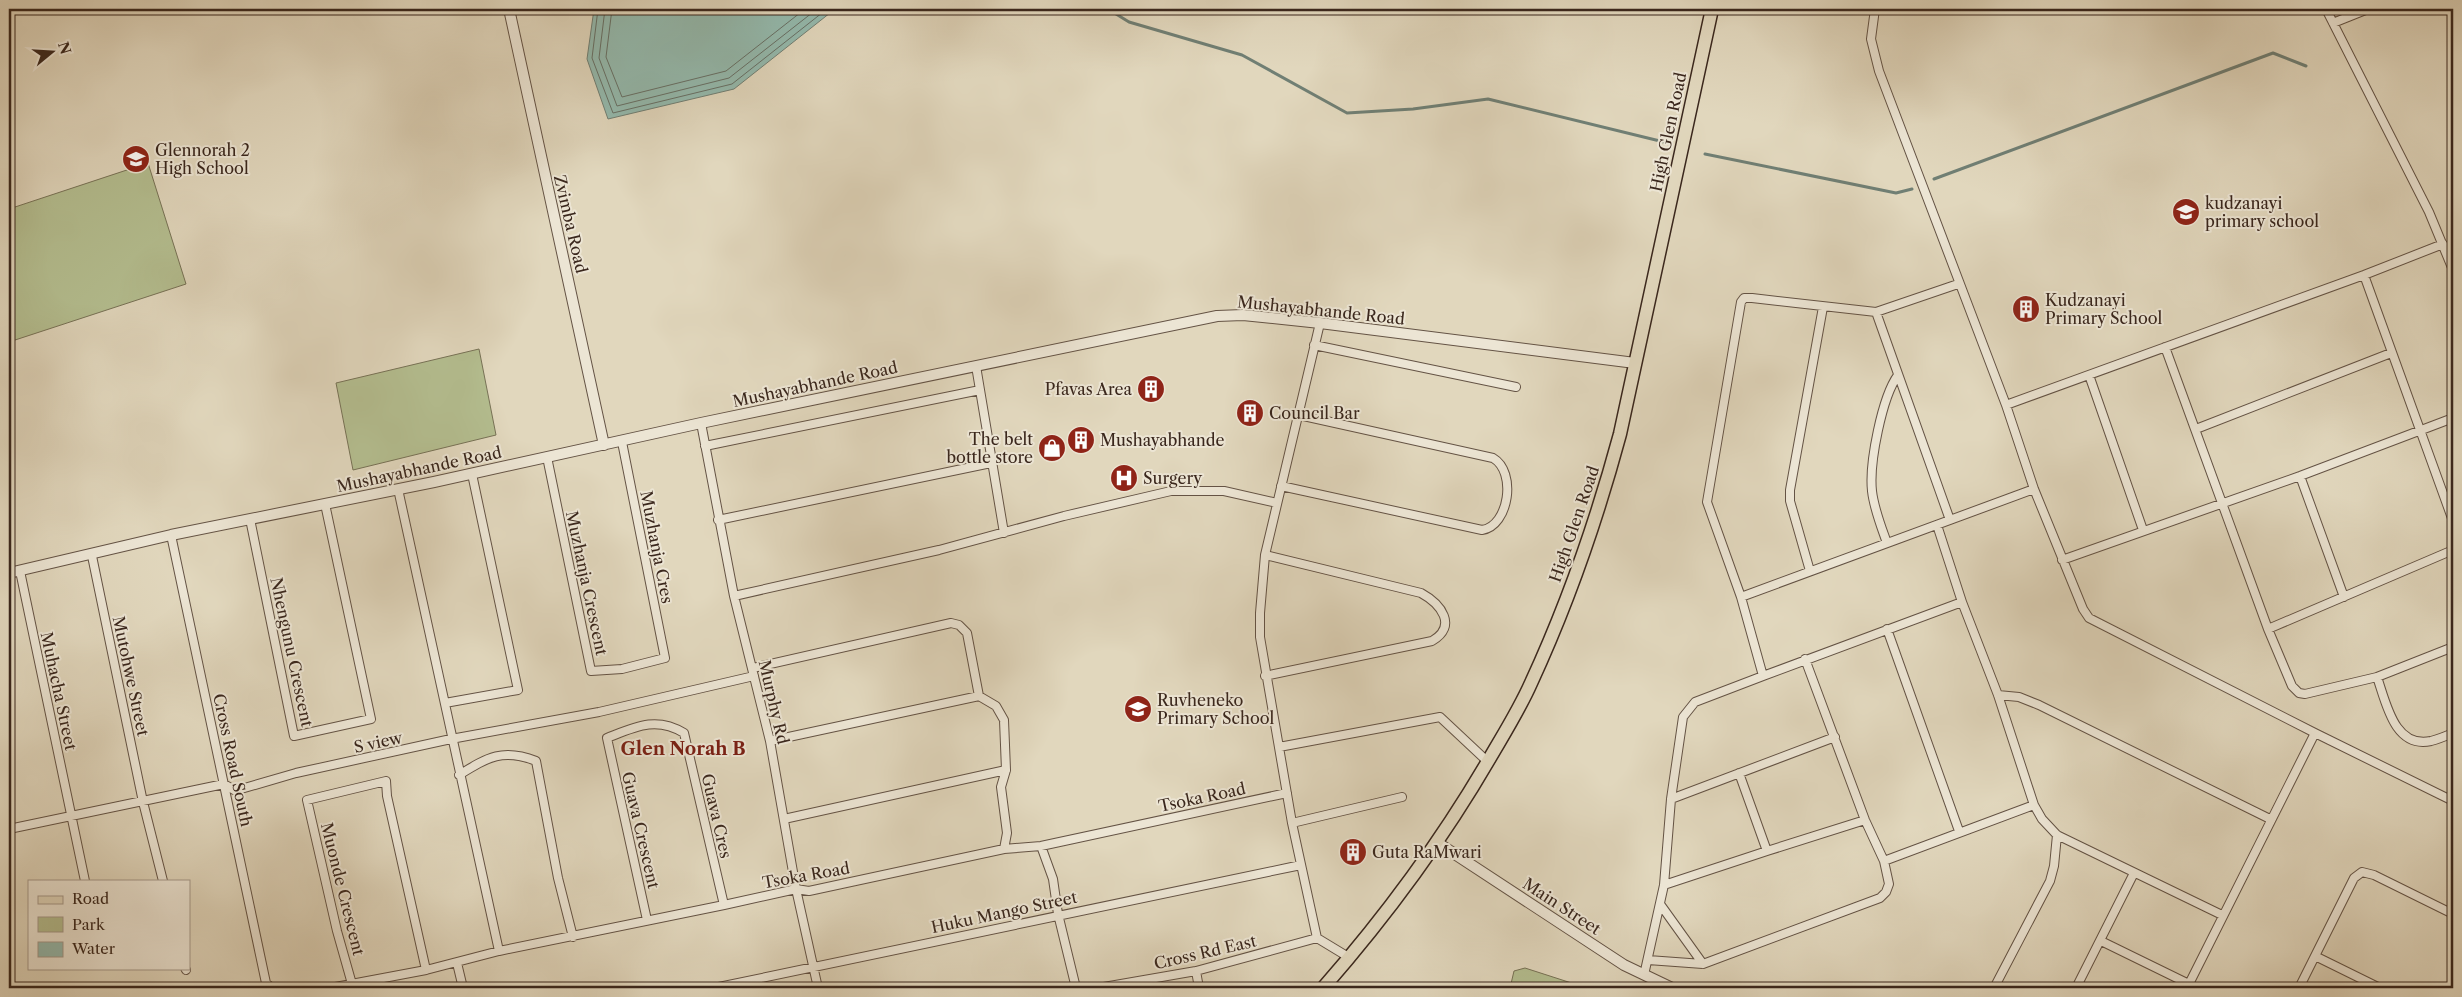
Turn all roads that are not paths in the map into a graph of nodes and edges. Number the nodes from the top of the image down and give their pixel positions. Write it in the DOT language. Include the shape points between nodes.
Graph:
graph roads {
  1 [pos="509,9"];
  2 [pos="1712,9"];
  3 [pos="1875,9"];
  4 [pos="2326,9"];
  5 [pos="2368,9"];
  6 [pos="2333,23"];
  7 [pos="2443,244"];
  8 [pos="2453,270"];
  9 [pos="2364,275"];
  10 [pos="1958,284"];
  11 [pos="1824,307"];
  12 [pos="1876,312"];
  13 [pos="1320,323"];
  14 [pos="1314,345"];
  15 [pos="2165,347"];
  16 [pos="2391,353"];
  17 [pos="1635,363"];
  18 [pos="976,366"];
  19 [pos="1898,375"];
  20 [pos="2089,375"];
  21 [pos="1516,387"];
  22 [pos="980,390"];
  23 [pos="2006,405"];
  24 [pos="1299,415"];
  25 [pos="2453,418"];
  26 [pos="701,423"];
  27 [pos="2196,429"];
  28 [pos="2420,430"];
  29 [pos="622,442"];
  30 [pos="604,445"];
  31 [pos="705,446"];
  32 [pos="547,457"];
  33 [pos="991,463"];
  34 [pos="472,474"];
  35 [pos="2300,476"];
  36 [pos="1281,486"];
  37 [pos="2034,488"];
  38 [pos="398,489"];
  39 [pos="2222,502"];
  40 [pos="1277,503"];
  41 [pos="325,504"];
  42 [pos="250,519"];
  43 [pos="718,520"];
  44 [pos="1950,520"];
  45 [pos="2453,521"];
  46 [pos="1937,525"];
  47 [pos="2143,530"];
  48 [pos="1004,533"];
  49 [pos="171,535"];
  50 [pos="1886,544"];
  51 [pos="2453,550"];
  52 [pos="1264,555"];
  53 [pos="92,556"];
  54 [pos="2062,560"];
  55 [pos="20,571"];
  56 [pos="1810,571"];
  57 [pos="9,573"];
  58 [pos="734,596"];
  59 [pos="1741,597"];
  60 [pos="2344,597"];
  61 [pos="1962,602"];
  62 [pos="1887,629"];
  63 [pos="2268,629"];
  64 [pos="2453,647"];
  65 [pos="665,658"];
  66 [pos="1805,659"];
  67 [pos="753,668"];
  68 [pos="754,676"];
  69 [pos="1266,676"];
  70 [pos="1764,676"];
  71 [pos="2377,677"];
  72 [pos="1998,695"];
  73 [pos="979,696"];
  74 [pos="445,703"];
  75 [pos="684,733"];
  76 [pos="2314,733"];
  77 [pos="2453,733"];
  78 [pos="1835,737"];
  79 [pos="451,739"];
  80 [pos="770,741"];
  81 [pos="1279,747"];
  82 [pos="1488,762"];
  83 [pos="1006,770"];
  84 [pos="1739,773"];
  85 [pos="459,775"];
  86 [pos="224,784"];
  87 [pos="1287,793"];
  88 [pos="1402,797"];
  89 [pos="1671,799"];
  90 [pos="2453,801"];
  91 [pos="143,802"];
  92 [pos="2034,805"];
  93 [pos="71,816"];
  94 [pos="784,819"];
  95 [pos="2270,819"];
  96 [pos="1864,820"];
  97 [pos="1292,823"];
  98 [pos="9,829"];
  99 [pos="1959,831"];
  100 [pos="2057,835"];
  101 [pos="1438,843"];
  102 [pos="1041,846"];
  103 [pos="1004,849"];
  104 [pos="1767,851"];
  105 [pos="1884,860"];
  106 [pos="1301,865"];
  107 [pos="2134,873"];
  108 [pos="85,880"];
  109 [pos="163,880"];
  110 [pos="1664,885"];
  111 [pos="796,888"];
  112 [pos="1660,904"];
  113 [pos="724,906"];
  114 [pos="1058,914"];
  115 [pos="2453,914"];
  116 [pos="2222,915"];
  117 [pos="647,920"];
  118 [pos="573,936"];
  119 [pos="1317,938"];
  120 [pos="2101,941"];
  121 [pos="499,951"];
  122 [pos="2315,956"];
  123 [pos="1350,958"];
  124 [pos="1648,960"];
  125 [pos="456,963"];
  126 [pos="1703,964"];
  127 [pos="814,967"];
  128 [pos="426,970"];
  129 [pos="1196,971"];
  130 [pos="1644,975"];
  131 [pos="352,984"];
  132 [pos="2188,986"];
  133 [pos="272,988"];
  134 [pos="330,988"];
  135 [pos="463,988"];
  136 [pos="714,988"];
  137 [pos="818,988"];
  138 [pos="1076,988"];
  139 [pos="1098,988"];
  140 [pos="1199,988"];
  141 [pos="1323,988"];
  142 [pos="1672,988"];
  143 [pos="1994,988"];
  144 [pos="2076,988"];
  145 [pos="2299,988"];
  146 [pos="2380,988"];
  1 -- 30 [label="street, Zvimba Road"];
  2 -- 17 [label="main road, High Glen Road"];
  3 -- 10 [label="street" via="1871,39 1874,55"];
  4 -- 6 [label="street"];
  5 -- 6 [label="street"];
  6 -- 7 [label="street"];
  7 -- 8 [label="street"];
  7 -- 9 [label="street"];
  9 -- 15 [label="street"];
  9 -- 16 [label="street"];
  10 -- 12 [label="street"];
  10 -- 23 [label="street"];
  11 -- 12 [label="street"];
  11 -- 56 [label="street" via="1790,490 1790,501"];
  11 -- 59 [label="street" via="1748,298 1741,302 1707,502"];
  12 -- 19 [label="street"];
  13 -- 14 [label="street"];
  13 -- 17 [label="street, Mushayabhande Road"];
  13 -- 18 [label="street, Mushayabhande Road" via="1243,315 1217,316"];
  14 -- 21 [label="street"];
  14 -- 24 [label="street"];
  15 -- 20 [label="street"];
  15 -- 27 [label="street"];
  16 -- 27 [label="street"];
  16 -- 28 [label="street"];
  17 -- 82 [label="main road, High Glen Road" via="1620,434 1578,566 1531,684"];
  18 -- 22 [label="street"];
  18 -- 26 [label="street, Mushayabhande Road"];
  19 -- 44 [label="street"];
  19 -- 50 [label="street" via="1885,398 1873,469 1872,490"];
  20 -- 23 [label="street"];
  20 -- 47 [label="street"];
  22 -- 31 [label="street"];
  22 -- 33 [label="street"];
  23 -- 37 [label="street"];
  24 -- 36 [label="street"];
  24 -- 36 [label="street" via="1493,458 1501,462 1506,471 1503,510 1493,526 1482,530"];
  25 -- 28 [label="street"];
  26 -- 29 [label="street, Mushayabhande Road"];
  26 -- 31 [label="street, Murphy Rd"];
  27 -- 39 [label="street"];
  28 -- 35 [label="street"];
  28 -- 45 [label="street"];
  29 -- 30 [label="street, Mushayabhande Road"];
  29 -- 65 [label="street, Muzhanja Cres"];
  30 -- 32 [label="street, Mushayabhande Road"];
  31 -- 43 [label="street, Murphy Rd"];
  32 -- 34 [label="street, Mushayabhande Road"];
  32 -- 65 [label="street, Muzhanja Crescent" via="592,671 622,669"];
  33 -- 43 [label="street"];
  33 -- 48 [label="street"];
  34 -- 38 [label="street, Mushayabhande Road"];
  34 -- 74 [label="street" via="518,690"];
  35 -- 39 [label="street"];
  35 -- 60 [label="street"];
  36 -- 40 [label="street"];
  37 -- 44 [label="street"];
  37 -- 54 [label="street"];
  38 -- 41 [label="street, Mushayabhande Road"];
  38 -- 74 [label="street"];
  39 -- 47 [label="street"];
  39 -- 63 [label="street"];
  40 -- 48 [label="street" via="1224,491 1171,491"];
  40 -- 52 [label="street"];
  41 -- 42 [label="street, Mushayabhande Road"];
  41 -- 42 [label="street, Nhengunu Crescent" via="371,719 294,736"];
  42 -- 49 [label="street, Mushayabhande Road"];
  43 -- 58 [label="street, Murphy Rd"];
  44 -- 46 [label="street"];
  46 -- 50 [label="street"];
  46 -- 61 [label="street"];
  47 -- 54 [label="street"];
  48 -- 58 [label="street"];
  49 -- 53 [label="street, Mushayabhande Road"];
  49 -- 86 [label="street, Cross Road South"];
  50 -- 56 [label="street"];
  51 -- 60 [label="street"];
  52 -- 69 [label="street" via="1260,613"];
  52 -- 69 [label="street" via="1421,593 1432,599 1445,619 1445,629 1432,641"];
  53 -- 55 [label="street, Mushayabhande Road"];
  53 -- 91 [label="street, Mutohwe Street"];
  54 -- 76 [label="street" via="2082,609 2089,618"];
  55 -- 57 [label="street, Mushayabhande Road"];
  55 -- 93 [label="street, Muhacha Street"];
  56 -- 59 [label="street"];
  58 -- 67 [label="street, Murphy Rd"];
  59 -- 70 [label="street"];
  60 -- 63 [label="street"];
  61 -- 62 [label="street"];
  61 -- 72 [label="street"];
  62 -- 66 [label="street"];
  62 -- 99 [label="street"];
  63 -- 71 [label="street" via="2292,686 2299,693"];
  64 -- 71 [label="street"];
  66 -- 70 [label="street"];
  66 -- 78 [label="street"];
  67 -- 68 [label="street, Murphy Rd"];
  67 -- 73 [label="street" via="951,623 959,624 967,634"];
  68 -- 79 [label="street, S view" via="599,712"];
  68 -- 80 [label="street, Murphy Rd"];
  69 -- 81 [label="street"];
  70 -- 89 [label="street" via="1695,702 1683,717"];
  71 -- 77 [label="street" via="2394,724 2402,734 2416,741 2430,741"];
  72 -- 92 [label="street"];
  72 -- 95 [label="street" via="2018,697 2039,705"];
  73 -- 80 [label="street"];
  73 -- 83 [label="street" via="996,706 1004,720"];
  74 -- 79 [label="street"];
  75 -- 113 [label="street, Guava Cres"];
  75 -- 117 [label="street, Guava Crescent" via="673,726 655,724 607,738"];
  76 -- 90 [label="street"];
  76 -- 95 [label="street"];
  78 -- 84 [label="street"];
  78 -- 96 [label="street"];
  79 -- 85 [label="street"];
  79 -- 86 [label="street, S view" via="296,773 241,789 234,790"];
  80 -- 94 [label="street, Murphy Rd"];
  81 -- 82 [label="street" via="1440,717"];
  81 -- 87 [label="street"];
  82 -- 101 [label="main road, High Glen Road"];
  83 -- 94 [label="street"];
  83 -- 103 [label="street" via="1001,787 1007,833"];
  84 -- 89 [label="street"];
  84 -- 104 [label="street"];
  85 -- 118 [label="street" via="482,760 498,756 513,754 536,761 558,878"];
  85 -- 121 [label="street"];
  86 -- 91 [label="street, S view"];
  86 -- 133 [label="street, Cross Road South" via="266,983"];
  87 -- 97 [label="street"];
  87 -- 102 [label="street, Tsoka Road"];
  88 -- 97 [label="street"];
  89 -- 110 [label="street"];
  91 -- 93 [label="street, S view"];
  91 -- 109 [label="street, Mutohwe Street"];
  92 -- 99 [label="street"];
  92 -- 100 [label="street" via="2042,820"];
  93 -- 98 [label="street, S view"];
  93 -- 108 [label="street, Muhacha Street"];
  94 -- 111 [label="street, Murphy Rd"];
  95 -- 116 [label="street"];
  96 -- 104 [label="street"];
  96 -- 105 [label="street"];
  97 -- 106 [label="street"];
  99 -- 105 [label="street"];
  100 -- 107 [label="street"];
  100 -- 143 [label="street" via="2050,881"];
  101 -- 123 [label="main road, High Glen Road"];
  101 -- 130 [label="street, Main Street"];
  102 -- 103 [label="street, Tsoka Road"];
  102 -- 114 [label="street" via="1053,879"];
  103 -- 111 [label="street, Tsoka Road" via="809,891"];
  104 -- 110 [label="street"];
  105 -- 126 [label="street" via="1889,884 1880,898"];
  106 -- 114 [label="street, Huku Mango Street"];
  106 -- 119 [label="street"];
  107 -- 116 [label="street"];
  107 -- 120 [label="street"];
  110 -- 112 [label="street"];
  111 -- 113 [label="street, Tsoka Road"];
  111 -- 127 [label="street, Murphy Rd"];
  112 -- 124 [label="street"];
  112 -- 126 [label="street"];
  113 -- 117 [label="street, Tsoka Road"];
  114 -- 127 [label="street, Huku Mango Street"];
  114 -- 138 [label="street"];
  115 -- 122 [label="street" via="2362,872 2354,878"];
  116 -- 132 [label="street"];
  117 -- 118 [label="street, Tsoka Road"];
  118 -- 121 [label="street, Tsoka Road"];
  119 -- 123 [label="street"];
  119 -- 129 [label="street, Cross Rd East"];
  120 -- 132 [label="street"];
  120 -- 144 [label="street"];
  121 -- 125 [label="street, Tsoka Road"];
  122 -- 145 [label="street"];
  122 -- 146 [label="street"];
  123 -- 141 [label="main road, High Glen Road"];
  124 -- 126 [label="street"];
  124 -- 130 [label="street"];
  125 -- 128 [label="street, Tsoka Road"];
  125 -- 135 [label="street"];
  127 -- 136 [label="street, Huku Mango Street"];
  127 -- 137 [label="street, Murphy Rd"];
  128 -- 131 [label="street, Tsoka Road"];
  128 -- 131 [label="street, Muonde Crescent" via="386,781 307,800"];
  129 -- 139 [label="street, Cross Rd East"];
  129 -- 140 [label="street"];
  130 -- 142 [label="street, Main Street"];
  131 -- 134 [label="street, Tsoka Road"];
}
